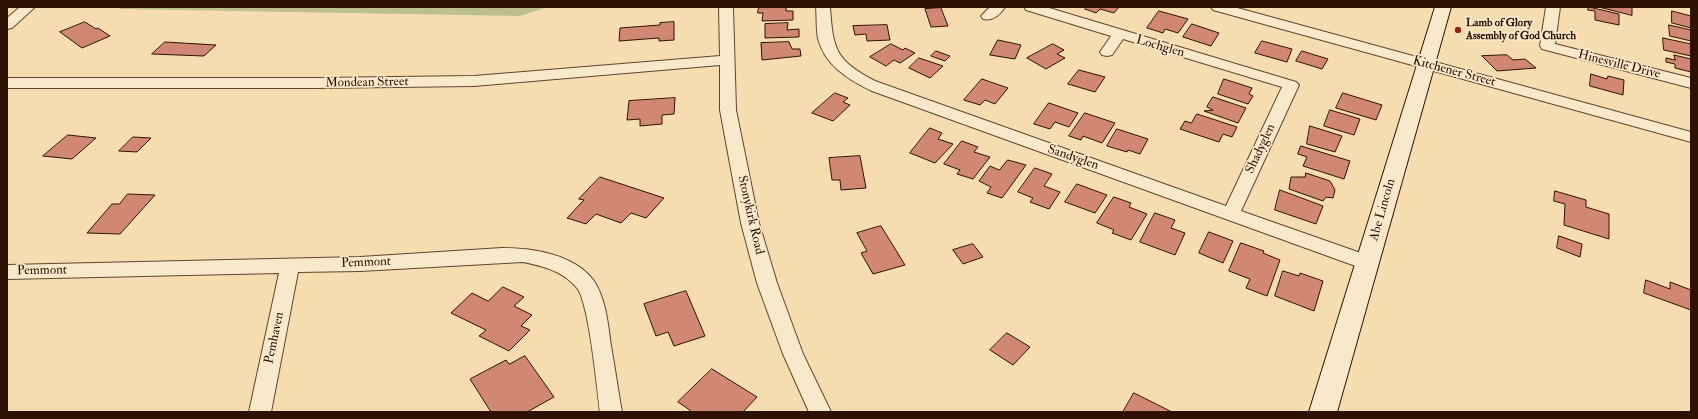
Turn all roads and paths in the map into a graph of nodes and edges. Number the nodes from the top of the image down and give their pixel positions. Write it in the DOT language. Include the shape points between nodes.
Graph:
graph roads {
  1 [pos="28,7"];
  2 [pos="726,7"];
  3 [pos="823,7"];
  4 [pos="1031,7"];
  5 [pos="1218,7"];
  6 [pos="1443,7"];
  7 [pos="1553,7"];
  8 [pos="7,25"];
  9 [pos="1119,35"];
  10 [pos="1108,52"];
  11 [pos="727,60"];
  12 [pos="1426,64"];
  13 [pos="7,83"];
  14 [pos="1691,83"];
  15 [pos="1291,85"];
  16 [pos="1691,137"];
  17 [pos="1231,213"];
  18 [pos="1368,263"];
  19 [pos="290,265"];
  20 [pos="7,272"];
  21 [pos="260,412"];
  22 [pos="611,412"];
  23 [pos="820,412"];
  24 [pos="1323,412"];
  1 -- 8 [label="street"];
  2 -- 11 [label="street, Stonykirk Road"];
  3 -- 17 [label="street, Sandyglen" via="827,43 848,71 866,83"];
  4 -- 9 [label="street, Lochglen"];
  5 -- 12 [label="street, Kitchener Street"];
  6 -- 12 [label="street, Abe Lincoln"];
  7 -- 14 [label="street, Hinesville Drive" via="1547,46"];
  9 -- 10 [label="street"];
  9 -- 15 [label="street, Lochglen"];
  11 -- 13 [label="street, Mondean Street" via="474,81 307,84"];
  11 -- 23 [label="street, Stonykirk Road" via="728,110 750,223 767,283 793,354"];
  12 -- 16 [label="street, Kitchener Street"];
  12 -- 18 [label="street, Abe Lincoln"];
  15 -- 17 [label="street, Shadyglen"];
  17 -- 18 [label="street, Sandyglen"];
  18 -- 24 [label="street, Abe Lincoln"];
  19 -- 20 [label="street, Pemmont"];
  19 -- 21 [label="street, Pemhaven"];
  19 -- 22 [label="street, Pemmont" via="360,264 502,255 523,255 551,261 568,269 586,285 595,308"];
}
